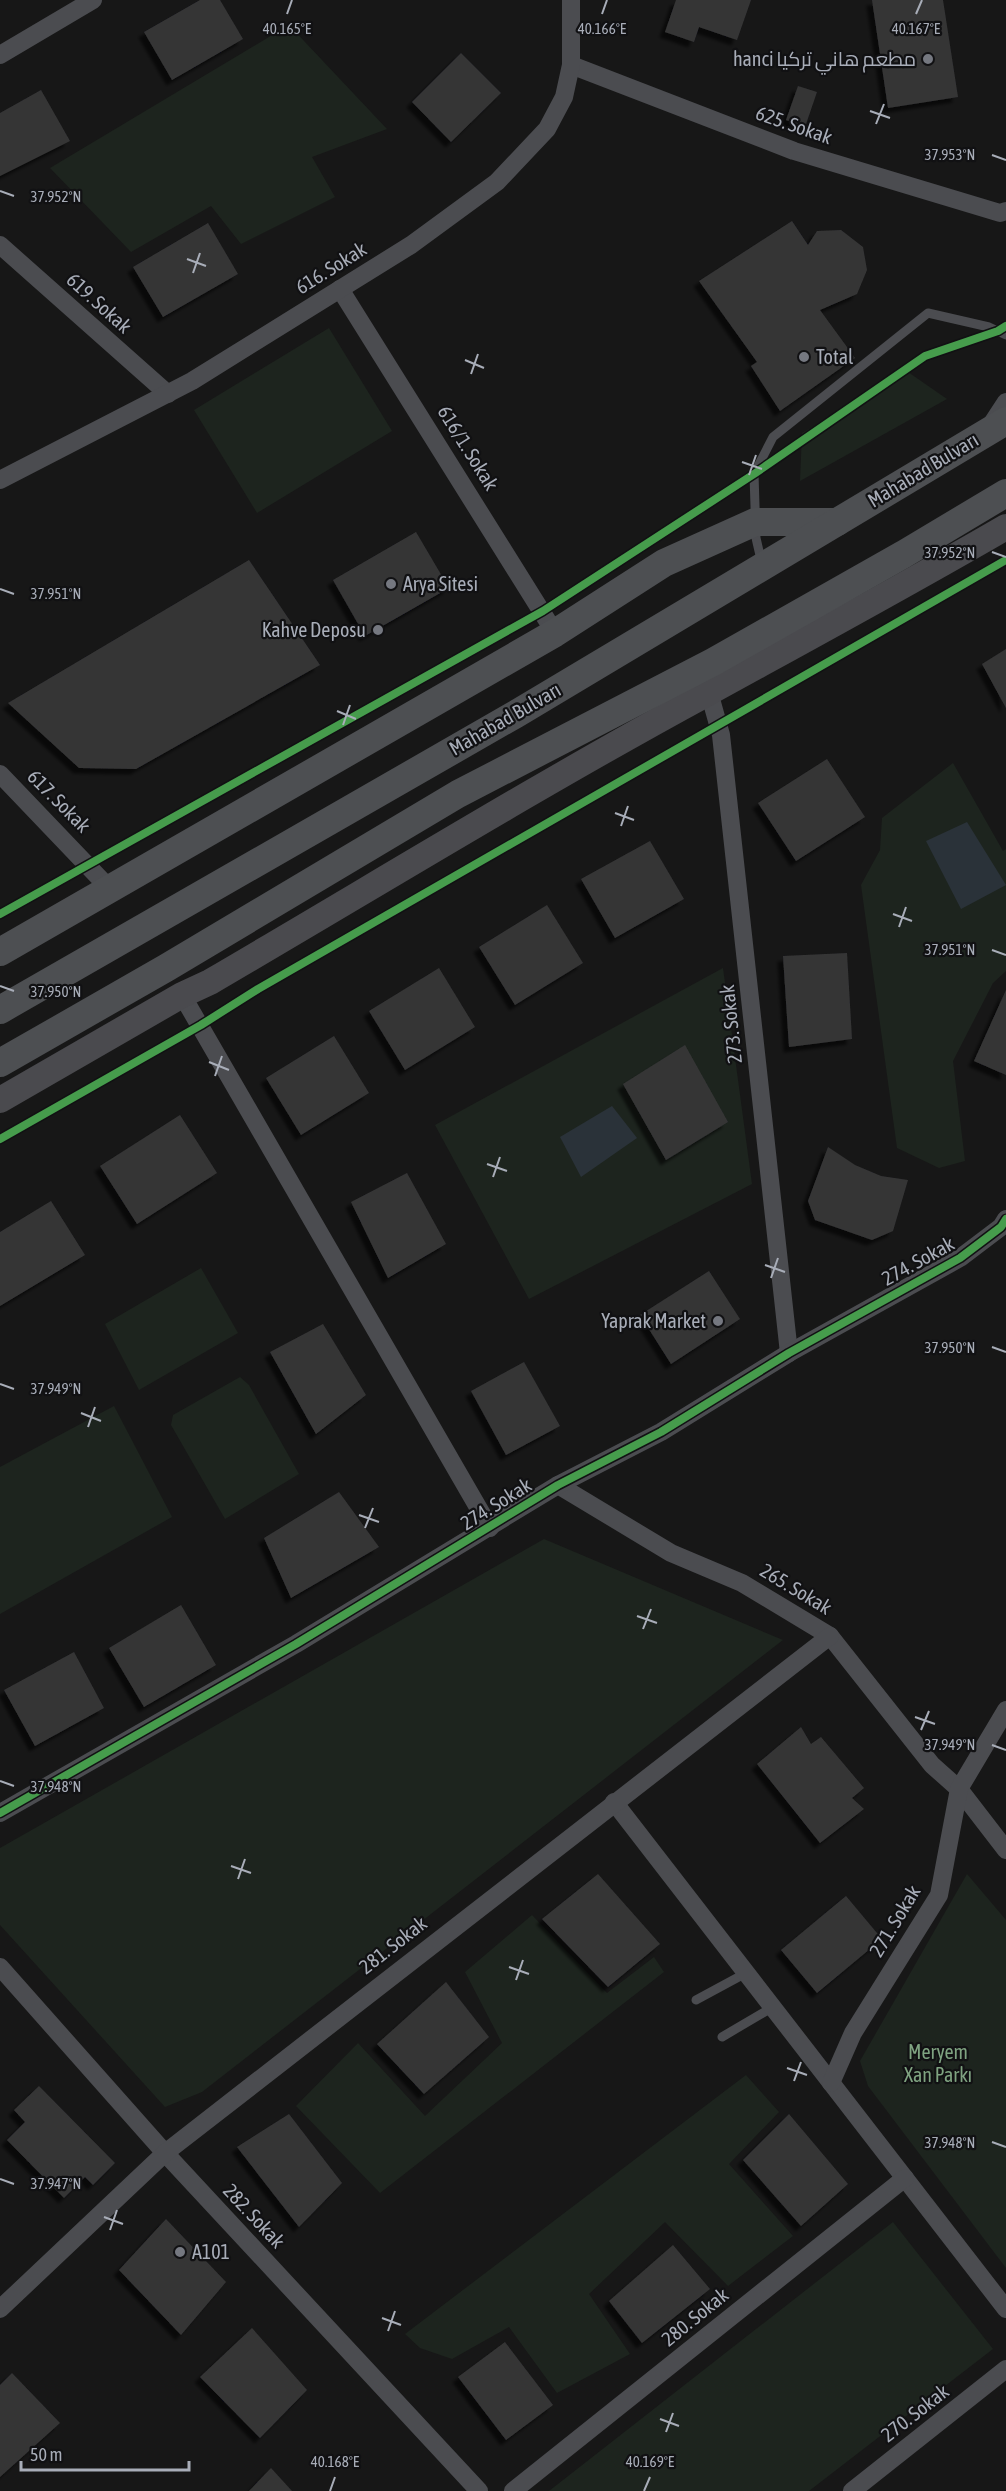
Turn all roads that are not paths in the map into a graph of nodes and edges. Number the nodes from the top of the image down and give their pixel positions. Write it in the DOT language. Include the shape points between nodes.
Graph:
graph roads {
  1 [pos="93,0"];
  2 [pos="572,0"];
  3 [pos="0,55"];
  4 [pos="571,65"];
  5 [pos="1006,211"];
  6 [pos="0,245"];
  7 [pos="340,289"];
  8 [pos="1006,335"];
  9 [pos="168,394"];
  10 [pos="1006,402"];
  11 [pos="996,427"];
  12 [pos="0,480"];
  13 [pos="1006,493"];
  14 [pos="755,522"];
  15 [pos="837,522"];
  16 [pos="1006,527"];
  17 [pos="762,567"];
  18 [pos="555,633"];
  19 [pos="709,692"];
  20 [pos="0,774"];
  21 [pos="109,888"];
  22 [pos="0,951"];
  23 [pos="182,995"];
  24 [pos="0,1010"];
  25 [pos="0,1063"];
  26 [pos="0,1100"];
  27 [pos="1004,1226"];
  28 [pos="789,1353"];
  29 [pos="558,1485"];
  30 [pos="490,1528"];
  31 [pos="830,1636"];
  32 [pos="1006,1710"];
  33 [pos="959,1789"];
  34 [pos="614,1802"];
  35 [pos="0,1813"];
  36 [pos="1006,1850"];
  37 [pos="0,1967"];
  38 [pos="746,1973"];
  39 [pos="696,2000"];
  40 [pos="773,2007"];
  41 [pos="722,2037"];
  42 [pos="831,2082"];
  43 [pos="165,2153"];
  44 [pos="904,2178"];
  45 [pos="0,2309"];
  46 [pos="1006,2309"];
  47 [pos="1006,2369"];
  48 [pos="479,2491"];
  49 [pos="513,2491"];
  50 [pos="852,2491"];
  1 -- 3 [label="street"];
  2 -- 4 [label="street, 616. Sokak"];
  4 -- 5 [label="street, 625. Sokak" via="794,151 1000,213"];
  4 -- 7 [label="street, 616. Sokak" via="564,97 547,129 497,182 411,245"];
  6 -- 9 [label="street, 619. Sokak"];
  7 -- 9 [label="street, 616. Sokak"];
  7 -- 18 [label="street, 616/1. Sokak"];
  8 -- 14 [label="lane" via="989,327 928,313 918,320 773,437 754,474"];
  9 -- 12 [label="street, 616. Sokak"];
  10 -- 11 [label="street"];
  11 -- 15 [label="main road, Mahabad Bulvarı"];
  13 -- 25 [label="main road" via="714,662 458,795"];
  14 -- 15 [label="main road"];
  14 -- 17 [label="lane"];
  14 -- 18 [label="main road" via="664,563"];
  15 -- 17 [label="main road, Mahabad Bulvarı"];
  16 -- 19 [label="main road" via="780,656"];
  17 -- 24 [label="main road, Mahabad Bulvarı" via="516,714"];
  18 -- 21 [label="main road"];
  19 -- 23 [label="main road"];
  19 -- 28 [label="street, 273. Sokak" via="722,735"];
  20 -- 21 [label="street, 617. Sokak"];
  21 -- 22 [label="main road"];
  23 -- 26 [label="main road"];
  23 -- 30 [label="street"];
  27 -- 28 [label="street, 274. Sokak" via="960,1258"];
  28 -- 29 [label="street, 274. Sokak" via="661,1432"];
  29 -- 30 [label="street, 274. Sokak"];
  29 -- 31 [label="street, 265. Sokak" via="671,1553 742,1583"];
  30 -- 35 [label="street, 274. Sokak" via="266,1662"];
  31 -- 33 [label="street, 265. Sokak" via="932,1765"];
  31 -- 34 [label="street, 281. Sokak"];
  32 -- 33 [label="street, 271. Sokak"];
  33 -- 36 [label="street, 265. Sokak"];
  33 -- 42 [label="street, 271. Sokak" via="939,1895 854,2033"];
  34 -- 38 [label="street"];
  34 -- 43 [label="street, 281. Sokak"];
  37 -- 43 [label="street, 282. Sokak"];
  38 -- 39 [label="lane"];
  38 -- 40 [label="street"];
  40 -- 41 [label="lane"];
  40 -- 42 [label="street"];
  42 -- 44 [label="street"];
  43 -- 45 [label="street, 281. Sokak"];
  43 -- 48 [label="street, 282. Sokak"];
  44 -- 46 [label="street"];
  44 -- 49 [label="street, 280. Sokak"];
  47 -- 50 [label="street, 270. Sokak"];
}
